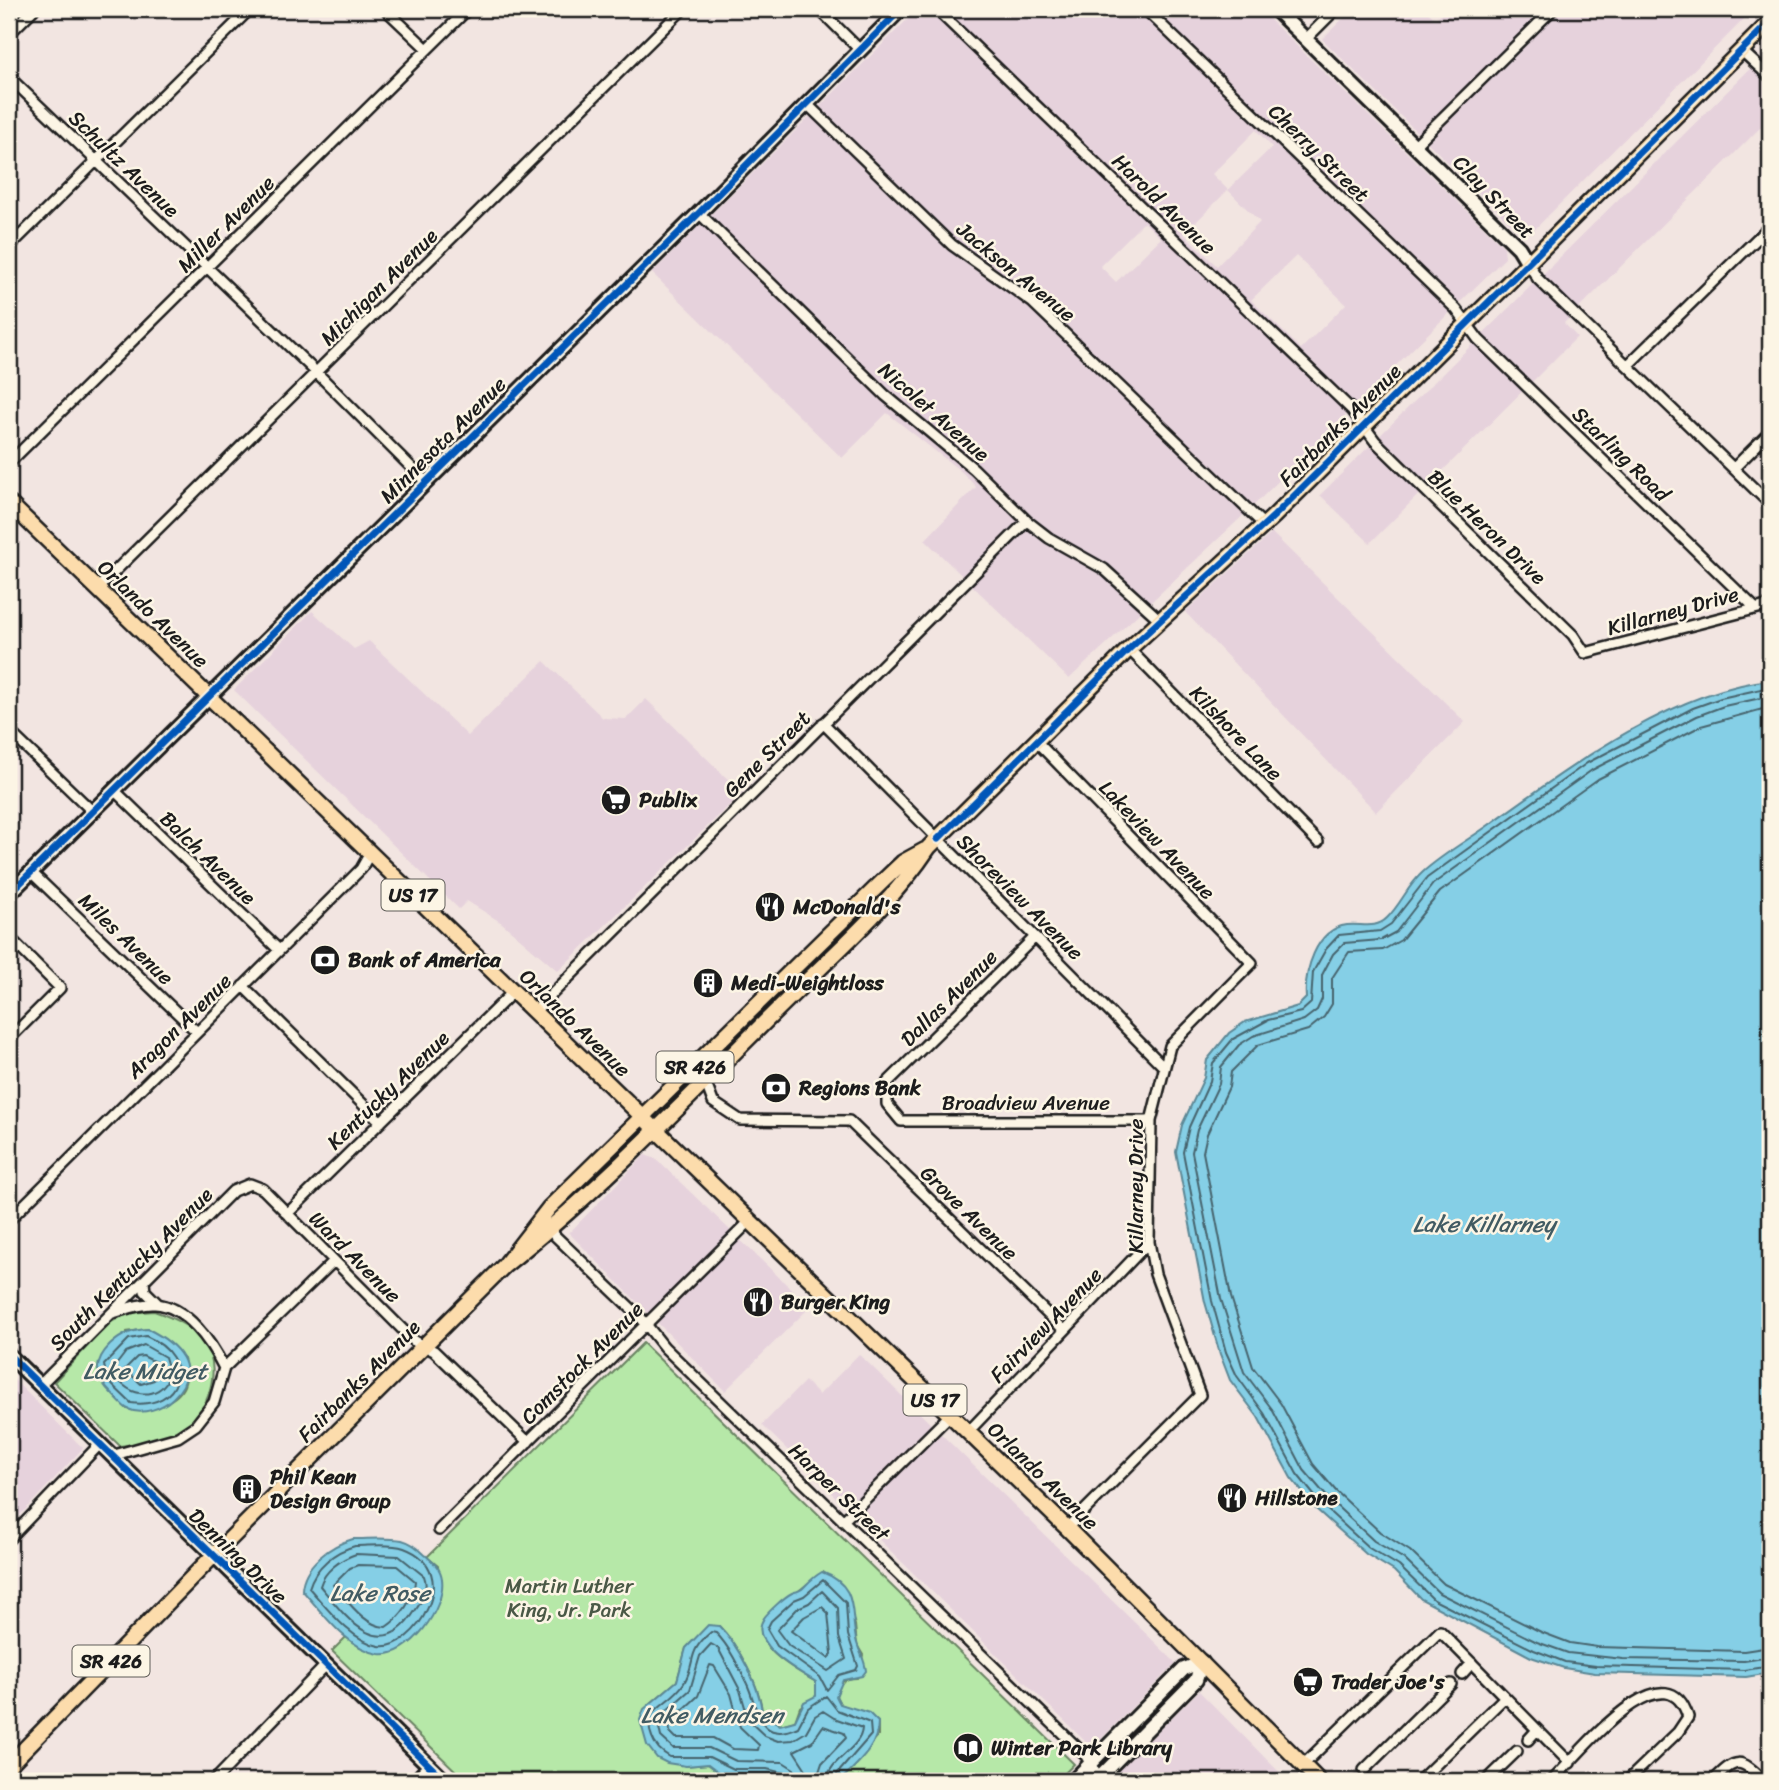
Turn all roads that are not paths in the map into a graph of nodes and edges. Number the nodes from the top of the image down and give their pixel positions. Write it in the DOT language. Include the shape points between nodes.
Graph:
graph roads {
  1 [pos="34,9"];
  2 [pos="250,9"];
  3 [pos="385,9"];
  4 [pos="468,9"];
  5 [pos="683,9"];
  6 [pos="819,9"];
  7 [pos="901,9"];
  8 [pos="936,9"];
  9 [pos="1144,9"];
  10 [pos="1275,9"];
  11 [pos="1336,9"];
  12 [pos="1553,9"];
  13 [pos="1770,22"];
  14 [pos="9,34"];
  15 [pos="1306,39"];
  16 [pos="427,49"];
  17 [pos="860,50"];
  18 [pos="1742,51"];
  19 [pos="9,77"];
  20 [pos="1770,77"];
  21 [pos="807,104"];
  22 [pos="1415,145"];
  23 [pos="95,161"];
  24 [pos="699,213"];
  25 [pos="1770,226"];
  26 [pos="9,247"];
  27 [pos="1528,263"];
  28 [pos="207,268"];
  29 [pos="1467,324"];
  30 [pos="1628,365"];
  31 [pos="317,373"];
  32 [pos="1364,426"];
  33 [pos="1770,432"];
  34 [pos="9,463"];
  35 [pos="1734,468"];
  36 [pos="425,481"];
  37 [pos="9,503"];
  38 [pos="1770,504"];
  39 [pos="1027,522"];
  40 [pos="1264,525"];
  41 [pos="97,589"];
  42 [pos="1770,605"];
  43 [pos="1754,607"];
  44 [pos="1160,620"];
  45 [pos="1129,649"];
  46 [pos="1586,653"];
  47 [pos="208,697"];
  48 [pos="823,723"];
  49 [pos="9,731"];
  50 [pos="1036,741"];
  51 [pos="114,790"];
  52 [pos="92,811"];
  53 [pos="1318,842"];
  54 [pos="934,843"];
  55 [pos="370,853"];
  56 [pos="31,872"];
  57 [pos="9,894"];
  58 [pos="9,937"];
  59 [pos="1035,937"];
  60 [pos="279,950"];
  61 [pos="1252,963"];
  62 [pos="243,986"];
  63 [pos="513,992"];
  64 [pos="534,1012"];
  65 [pos="197,1032"];
  66 [pos="9,1039"];
  67 [pos="1164,1067"];
  68 [pos="705,1081"];
  69 [pos="642,1118"];
  70 [pos="901,1121"];
  71 [pos="1151,1121"];
  72 [pos="381,1122"];
  73 [pos="655,1130"];
  74 [pos="250,1184"];
  75 [pos="287,1214"];
  76 [pos="9,1220"];
  77 [pos="750,1221"];
  78 [pos="549,1230"];
  79 [pos="1149,1242"];
  80 [pos="334,1261"];
  81 [pos="504,1266"];
  82 [pos="144,1282"];
  83 [pos="158,1304"];
  84 [pos="112,1313"];
  85 [pos="645,1325"];
  86 [pos="1065,1330"];
  87 [pos="424,1346"];
  88 [pos="9,1354"];
  89 [pos="225,1368"];
  90 [pos="40,1385"];
  91 [pos="950,1415"];
  92 [pos="968,1432"];
  93 [pos="528,1442"];
  94 [pos="101,1443"];
  95 [pos="111,1456"];
  96 [pos="843,1521"];
  97 [pos="1067,1528"];
  98 [pos="439,1530"];
  99 [pos="9,1539"];
  100 [pos="213,1556"];
  101 [pos="1202,1662"];
  102 [pos="1472,1663"];
  103 [pos="326,1665"];
  104 [pos="1462,1674"];
  105 [pos="1451,1684"];
  106 [pos="1505,1697"];
  107 [pos="1537,1730"];
  108 [pos="1528,1740"];
  109 [pos="1517,1751"];
  110 [pos="1570,1763"];
  111 [pos="1090,1764"];
  112 [pos="9,1765"];
  113 [pos="428,1765"];
  114 [pos="1303,1765"];
  115 [pos="1364,1770"];
  116 [pos="1098,1780"];
  117 [pos="214,1781"];
  118 [pos="413,1781"];
  119 [pos="445,1781"];
  120 [pos="1073,1781"];
  121 [pos="1319,1781"];
  122 [pos="1419,1781"];
  123 [pos="1486,1781"];
  124 [pos="1552,1781"];
  125 [pos="1627,1781"];
  126 [pos="1713,1781"];
  127 [pos="1763,1781"];
  1 -- 14 [label="street"];
  2 -- 23 [label="street"];
  3 -- 16 [label="street"];
  4 -- 16 [label="street, Miller Avenue"];
  5 -- 31 [label="street, Michigan Avenue"];
  6 -- 17 [label="street"];
  7 -- 17 [label="street, Minnesota Avenue"];
  8 -- 32 [label="street, Harold Avenue"];
  9 -- 29 [label="street, Cherry Street"];
  10 -- 15 [label="street, Clay Street"];
  11 -- 15 [label="street"];
  12 -- 22 [label="street"];
  13 -- 18 [label="main road, Fairbanks Avenue / SR 426"];
  15 -- 22 [label="street, Clay Street"];
  16 -- 28 [label="street, Miller Avenue"];
  17 -- 21 [label="street, Minnesota Avenue"];
  18 -- 20 [label="street"];
  18 -- 27 [label="main road, Fairbanks Avenue / SR 426"];
  19 -- 23 [label="street, Schultz Avenue"];
  21 -- 24 [label="street, Minnesota Avenue"];
  21 -- 40 [label="street, Jackson Avenue" via="952,245 1032,302"];
  22 -- 27 [label="street, Clay Street" via="1519,247"];
  23 -- 26 [label="street"];
  23 -- 28 [label="street, Schultz Avenue"];
  24 -- 36 [label="street, Minnesota Avenue"];
  24 -- 39 [label="street, Nicolet Avenue" via="885,395 974,469"];
  25 -- 30 [label="street"];
  27 -- 29 [label="main road, Fairbanks Avenue / SR 426"];
  27 -- 30 [label="street, Clay Street" via="1538,279"];
  28 -- 31 [label="street, Schultz Avenue"];
  28 -- 34 [label="street, Miller Avenue"];
  29 -- 32 [label="main road, Fairbanks Avenue / SR 426"];
  29 -- 43 [label="street, Starling Road" via="1507,369"];
  30 -- 35 [label="street, Clay Street"];
  31 -- 36 [label="street, Schultz Avenue"];
  31 -- 41 [label="street, Michigan Avenue"];
  32 -- 40 [label="main road, Fairbanks Avenue / SR 426"];
  32 -- 46 [label="street, Blue Heron Drive"];
  33 -- 35 [label="street"];
  35 -- 38 [label="street, Clay Street"];
  36 -- 47 [label="street, Minnesota Avenue"];
  37 -- 41 [label="main road, Orlando Avenue / US 17"];
  39 -- 44 [label="street, Nicolet Avenue" via="1104,569"];
  39 -- 48 [label="street, Gene Street"];
  40 -- 44 [label="main road, Fairbanks Avenue / SR 426"];
  41 -- 47 [label="main road, Orlando Avenue / US 17"];
  42 -- 43 [label="street, Killarney Drive"];
  43 -- 46 [label="street, Killarney Drive"];
  44 -- 45 [label="main road, Fairbanks Avenue / SR 426"];
  45 -- 50 [label="main road, Fairbanks Avenue / SR 426"];
  45 -- 53 [label="street, Kilshore Lane"];
  47 -- 51 [label="street, Minnesota Avenue"];
  47 -- 55 [label="main road, Orlando Avenue / US 17"];
  48 -- 54 [label="street, Shoreview Avenue"];
  48 -- 64 [label="street, Gene Street"];
  49 -- 52 [label="street"];
  50 -- 54 [label="main road, Fairbanks Avenue / SR 426"];
  50 -- 61 [label="street, Lakeview Avenue"];
  51 -- 52 [label="street, Minnesota Avenue"];
  51 -- 60 [label="street, Balch Avenue"];
  52 -- 56 [label="street, Minnesota Avenue"];
  54 -- 59 [label="street, Shoreview Avenue"];
  54 -- 68 [label="main road, Fairbanks Avenue / SR 426" via="867,921"];
  54 -- 69 [label="main road, Fairbanks Avenue / SR 426" via="903,862"];
  55 -- 60 [label="street, Aragon Avenue" via="361,869"];
  55 -- 63 [label="main road, Orlando Avenue / US 17"];
  56 -- 57 [label="street, Minnesota Avenue"];
  56 -- 65 [label="street, Miles Avenue"];
  58 -- 66 [label="street" via="60,988"];
  59 -- 67 [label="street, Shoreview Avenue"];
  59 -- 70 [label="street, Dallas Avenue" via="887,1083 887,1104"];
  60 -- 62 [label="street, Aragon Avenue"];
  61 -- 67 [label="street, Killarney Drive" via="1170,1046"];
  62 -- 65 [label="street, Aragon Avenue"];
  62 -- 72 [label="street"];
  63 -- 64 [label="main road, Orlando Avenue / US 17"];
  63 -- 72 [label="street, Kentucky Avenue"];
  64 -- 69 [label="main road, Orlando Avenue / US 17"];
  65 -- 76 [label="street, Aragon Avenue"];
  67 -- 71 [label="street, Killarney Drive"];
  68 -- 73 [label="main road, Fairbanks Avenue / SR 426"];
  68 -- 86 [label="street, Grove Avenue" via="713,1102 740,1119 849,1121"];
  69 -- 73 [label="main road, Orlando Avenue / US 17"];
  69 -- 81 [label="main road, Fairbanks Avenue / SR 426" via="549,1208"];
  70 -- 71 [label="street, Broadview Avenue"];
  71 -- 79 [label="street, Killarney Drive"];
  72 -- 75 [label="street, Kentucky Avenue"];
  73 -- 77 [label="main road, Orlando Avenue / US 17"];
  73 -- 78 [label="main road, Fairbanks Avenue / SR 426"];
  74 -- 75 [label="street, Ward Avenue" via="263,1189"];
  74 -- 82 [label="street, South Kentucky Avenue" via="233,1191"];
  75 -- 80 [label="street, Ward Avenue"];
  77 -- 85 [label="street, Comstock Avenue"];
  77 -- 91 [label="main road, Orlando Avenue / US 17"];
  78 -- 81 [label="main road, Fairbanks Avenue / SR 426"];
  78 -- 85 [label="street, Harper Street"];
  79 -- 86 [label="street, Fairview Avenue"];
  79 -- 97 [label="street, Killarney Drive" via="1155,1274 1199,1395"];
  80 -- 87 [label="street, Ward Avenue"];
  80 -- 89 [label="street"];
  81 -- 87 [label="main road, Fairbanks Avenue / SR 426"];
  82 -- 83 [label="street" via="145,1291"];
  82 -- 84 [label="street, South Kentucky Avenue"];
  83 -- 84 [label="street"];
  83 -- 89 [label="street" via="196,1326"];
  84 -- 90 [label="street, South Kentucky Avenue"];
  85 -- 93 [label="street, Comstock Avenue"];
  85 -- 96 [label="street, Harper Street"];
  86 -- 92 [label="street, Fairview Avenue"];
  87 -- 93 [label="street, Ward Avenue"];
  87 -- 100 [label="main road, Fairbanks Avenue / SR 426"];
  88 -- 90 [label="street, Denning Drive"];
  89 -- 95 [label="street" via="214,1402 197,1425 178,1437"];
  90 -- 94 [label="street, Denning Drive"];
  91 -- 92 [label="main road, Orlando Avenue / US 17"];
  91 -- 96 [label="street"];
  92 -- 97 [label="main road, Orlando Avenue / US 17"];
  93 -- 98 [label="street, Comstock Avenue"];
  94 -- 95 [label="street, Denning Drive"];
  94 -- 99 [label="street"];
  95 -- 100 [label="street, Denning Drive"];
  96 -- 111 [label="street, Harper Street"];
  97 -- 101 [label="main road, Orlando Avenue / US 17"];
  100 -- 103 [label="street, Denning Drive"];
  100 -- 112 [label="main road, Fairbanks Avenue / SR 426"];
  101 -- 111 [label="street" via="1184,1669"];
  101 -- 114 [label="main road, US 17"];
  101 -- 116 [label="street" via="1196,1680"];
  102 -- 104 [label="street"];
  102 -- 106 [label="street"];
  102 -- 114 [label="street" via="1440,1631"];
  103 -- 113 [label="street, Denning Drive"];
  103 -- 117 [label="street"];
  105 -- 115 [label="street"];
  106 -- 107 [label="street"];
  106 -- 122 [label="street"];
  107 -- 108 [label="street"];
  107 -- 110 [label="street"];
  109 -- 123 [label="street"];
  110 -- 124 [label="street"];
  110 -- 125 [label="street" via="1636,1702 1657,1691 1673,1692 1683,1700 1688,1717"];
  111 -- 116 [label="street, Harper Street"];
  111 -- 120 [label="street"];
  113 -- 118 [label="street"];
  113 -- 119 [label="street, Denning Drive"];
  114 -- 121 [label="main road, US 17"];
  126 -- 127 [label="street" via="1731,1764 1740,1763"];
}
